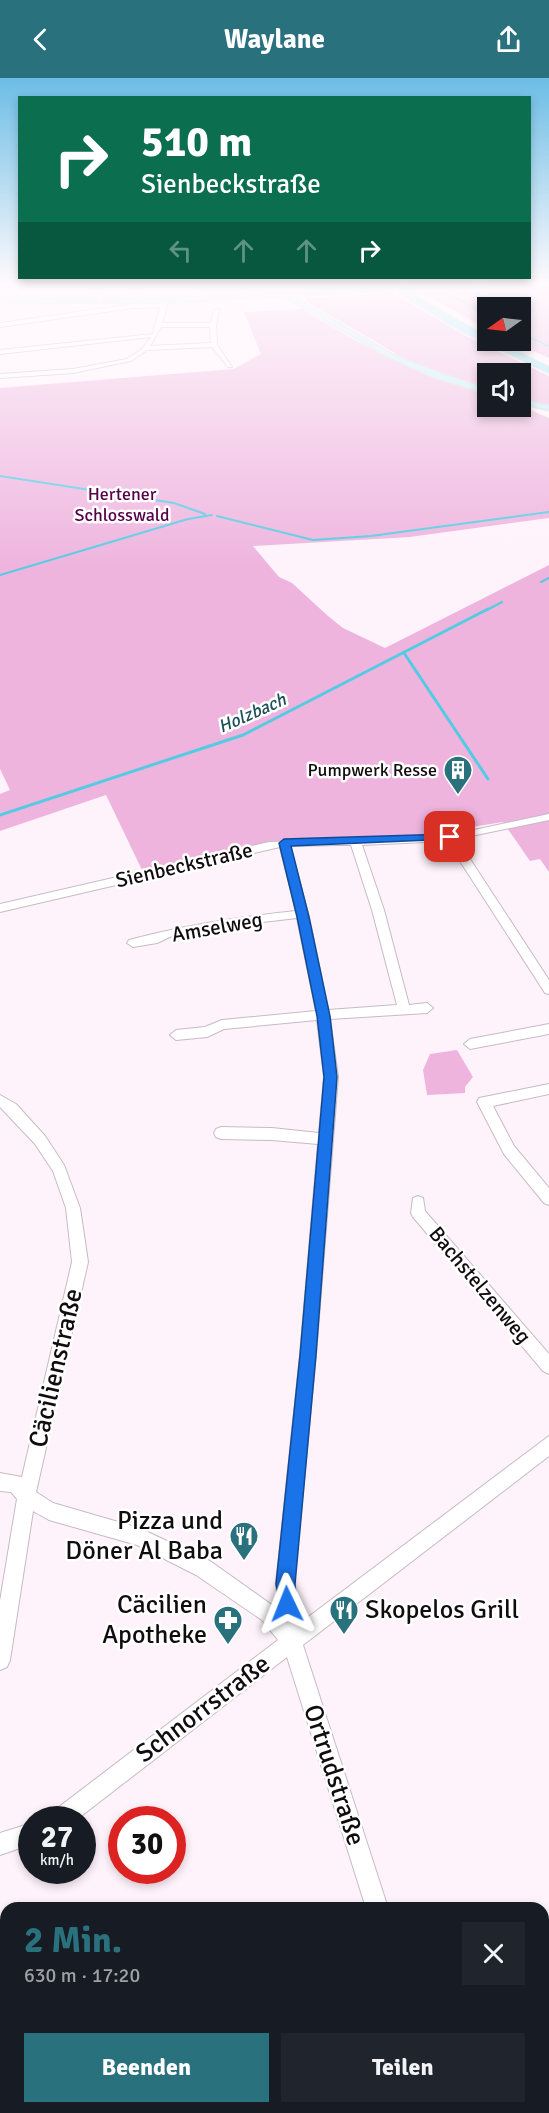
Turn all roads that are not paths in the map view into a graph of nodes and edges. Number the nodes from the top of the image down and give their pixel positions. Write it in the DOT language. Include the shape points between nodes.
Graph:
graph roads {
  1 [pos="448,379"];
  2 [pos="477,388"];
  3 [pos="531,404"];
  4 [pos="549,408"];
  5 [pos="549,818"];
  6 [pos="450,837"];
  7 [pos="355,841"];
  8 [pos="284,843"];
  9 [pos="0,908"];
  10 [pos="302,914"];
  11 [pos="133,944"];
  12 [pos="549,990"];
  13 [pos="427,1008"];
  14 [pos="404,1010"];
  15 [pos="323,1016"];
  16 [pos="549,1029"];
  17 [pos="176,1035"];
  18 [pos="470,1044"];
  19 [pos="549,1089"];
  20 [pos="0,1100"];
  21 [pos="221,1133"];
  22 [pos="327,1138"];
  23 [pos="549,1200"];
  24 [pos="418,1202"];
  25 [pos="549,1366"];
  26 [pos="549,1445"];
  27 [pos="0,1482"];
  28 [pos="26,1496"];
  29 [pos="292,1642"];
  30 [pos="0,1660"];
  31 [pos="76,1806"];
  32 [pos="18,1838"];
  33 [pos="0,1844"];
  34 [pos="375,1902"];
  1 -- 2 [label="main road"];
  3 -- 4 [label="main road"];
  5 -- 6 [label="street, Sienbeckstraße"];
  6 -- 7 [label="street, Sienbeckstraße"];
  6 -- 12 [label="street"];
  7 -- 8 [label="street, Sienbeckstraße"];
  7 -- 14 [label="street"];
  8 -- 9 [label="street, Sienbeckstraße"];
  8 -- 10 [label="street"];
  10 -- 11 [label="street, Amselweg" via="228,922"];
  10 -- 15 [label="street"];
  13 -- 14 [label="street"];
  14 -- 15 [label="street"];
  15 -- 17 [label="street" via="222,1025 207,1032"];
  15 -- 22 [label="street" via="331,1077"];
  16 -- 18 [label="street"];
  19 -- 23 [label="street" via="484,1102 509,1150"];
  20 -- 28 [label="street, Cäcilienstraße" via="40,1140 59,1168 74,1208 80,1262"];
  21 -- 22 [label="street"];
  22 -- 29 [label="street" via="285,1584"];
  24 -- 25 [label="street, Bachstelzenweg" via="418,1213"];
  26 -- 29 [label="street, Schnorrstraße"];
  27 -- 28 [label="street" via="16,1484"];
  28 -- 29 [label="street" via="49,1510 139,1537 203,1568 269,1613"];
  28 -- 30 [label="street, Cäcilienstraße"];
  29 -- 31 [label="street, Schnorrstraße"];
  29 -- 34 [label="street, Ortrudstraße"];
  32 -- 33 [label="street"];
}
